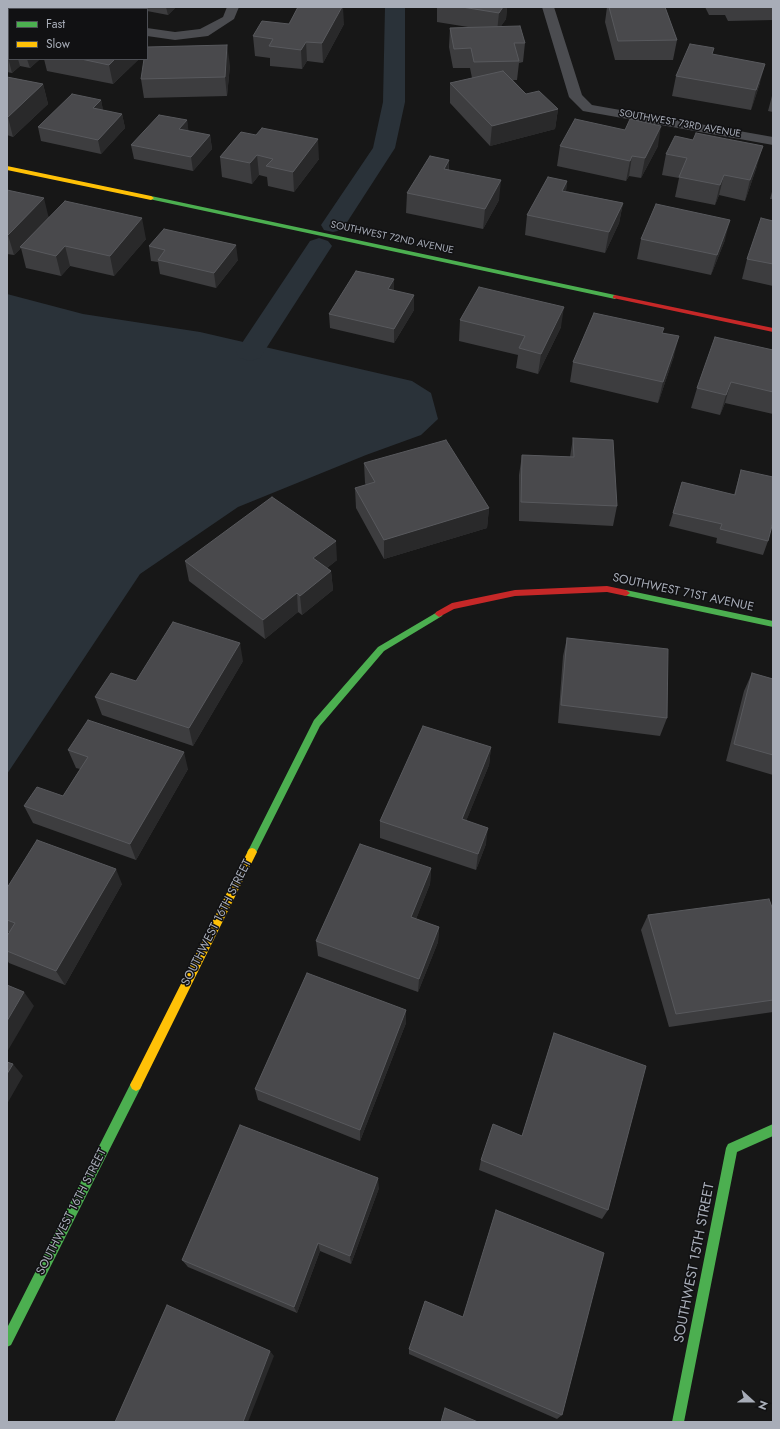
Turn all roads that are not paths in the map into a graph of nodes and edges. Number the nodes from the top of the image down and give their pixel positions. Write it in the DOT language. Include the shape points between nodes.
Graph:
graph roads {
  1 [pos="234,7"];
  2 [pos="548,7"];
  3 [pos="148,32"];
  4 [pos="773,141"];
  5 [pos="7,168"];
  6 [pos="773,330"];
  7 [pos="515,593"];
  8 [pos="773,624"];
  9 [pos="770,1131"];
  10 [pos="7,1342"];
  11 [pos="678,1422"];
  1 -- 3 [label="street" via="228,19 203,33 176,36"];
  2 -- 4 [label="street, SOUTHWEST 73RD AVENUE" via="576,97 588,108"];
  5 -- 6 [label="street, SOUTHWEST 72ND AVENUE"];
  7 -- 8 [label="street, SOUTHWEST 71ST AVENUE" via="607,589"];
  7 -- 10 [label="street, SOUTHWEST 16TH STREET" via="452,606 380,649 317,723"];
  9 -- 11 [label="street, SOUTHWEST 15TH STREET" via="732,1148"];
}
